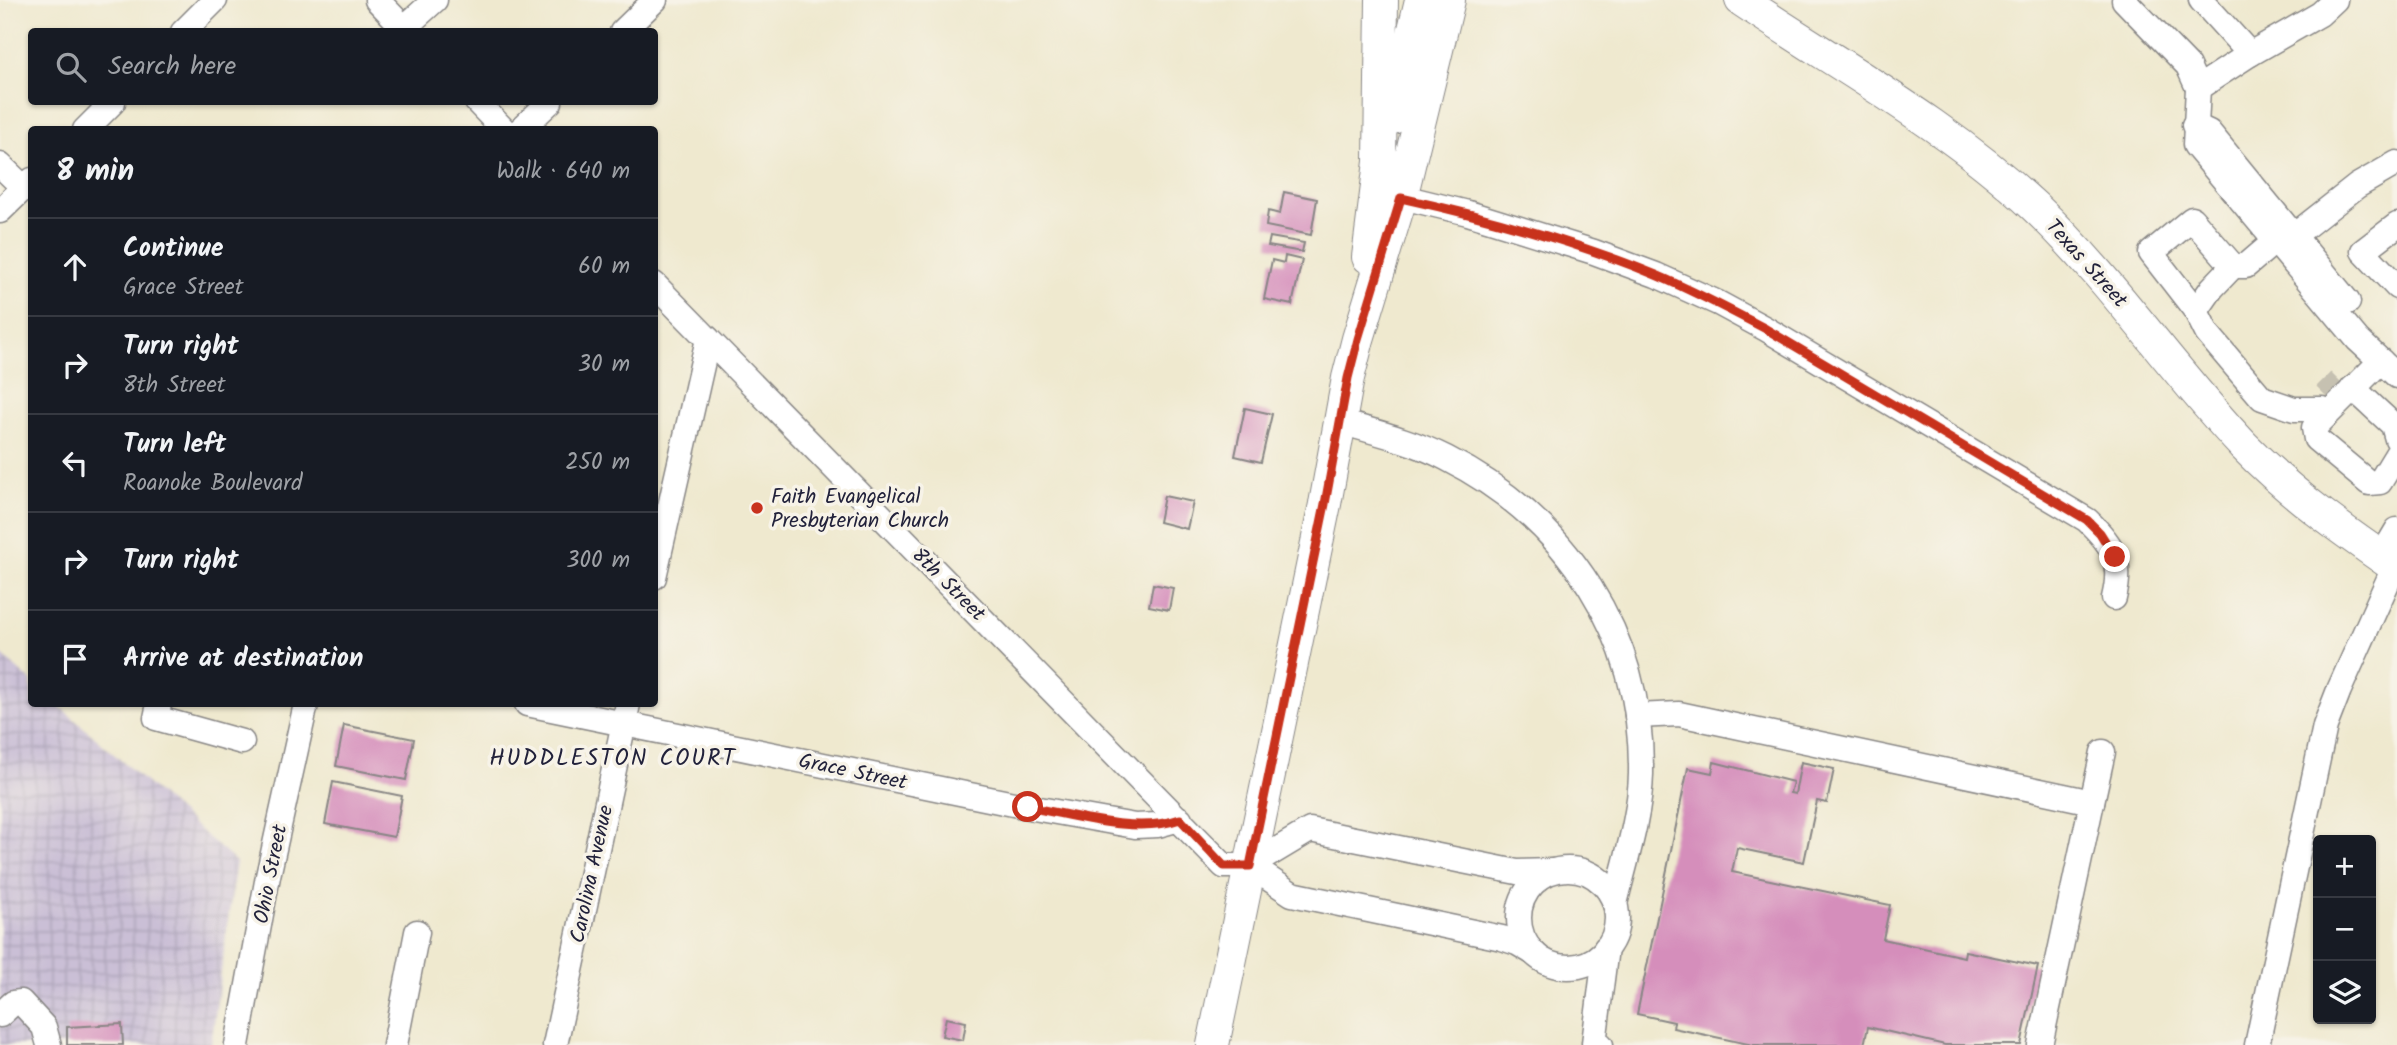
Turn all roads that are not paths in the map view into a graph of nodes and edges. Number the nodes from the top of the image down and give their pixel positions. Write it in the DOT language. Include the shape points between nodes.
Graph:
graph roads {
  1 [pos="215,0"];
  2 [pos="377,0"];
  3 [pos="435,0"];
  4 [pos="655,0"];
  5 [pos="1382,0"];
  6 [pos="1421,0"];
  7 [pos="1449,0"];
  8 [pos="1741,0"];
  9 [pos="2124,0"];
  10 [pos="2200,0"];
  11 [pos="2335,0"];
  12 [pos="188,28"];
  13 [pos="404,28"];
  14 [pos="408,28"];
  15 [pos="626,28"];
  16 [pos="2250,54"];
  17 [pos="2198,88"];
  18 [pos="110,105"];
  19 [pos="480,105"];
  20 [pos="547,105"];
  21 [pos="89,126"];
  22 [pos="500,126"];
  23 [pos="524,126"];
  24 [pos="2397,163"];
  25 [pos="0,165"];
  26 [pos="1386,183"];
  27 [pos="27,184"];
  28 [pos="0,211"];
  29 [pos="2397,225"];
  30 [pos="2282,242"];
  31 [pos="2233,266"];
  32 [pos="2397,287"];
  33 [pos="658,288"];
  34 [pos="2196,311"];
  35 [pos="708,339"];
  36 [pos="2363,377"];
  37 [pos="1340,422"];
  38 [pos="2397,439"];
  39 [pos="2397,454"];
  40 [pos="2397,530"];
  41 [pos="658,559"];
  42 [pos="2392,563"];
  43 [pos="2114,598"];
  44 [pos="158,707"];
  45 [pos="305,707"];
  46 [pos="560,707"];
  47 [pos="626,713"];
  48 [pos="1637,716"];
  49 [pos="242,742"];
  50 [pos="2103,752"];
  51 [pos="2092,802"];
  52 [pos="1180,819"];
  53 [pos="1250,866"];
  54 [pos="1552,871"];
  55 [pos="1615,904"];
  56 [pos="417,932"];
  57 [pos="1606,948"];
  58 [pos="1534,953"];
  59 [pos="0,1014"];
  60 [pos="561,1044"];
  61 [pos="1596,1044"];
  62 [pos="49,1045"];
  63 [pos="237,1045"];
  64 [pos="395,1045"];
  65 [pos="1213,1045"];
  66 [pos="2040,1045"];
  67 [pos="2257,1045"];
  1 -- 12 [label="street"];
  2 -- 13 [label="street"];
  3 -- 14 [label="street"];
  4 -- 15 [label="street"];
  5 -- 26 [label="main road"];
  6 -- 26 [label="main road"];
  7 -- 26 [label="main road"];
  8 -- 42 [label="main road, Texas Street" via="1911,108 1997,174 2070,243 2246,447 2326,520"];
  9 -- 17 [label="street" via="2188,66"];
  10 -- 16 [label="street"];
  11 -- 16 [label="street"];
  16 -- 17 [label="street"];
  17 -- 30 [label="street" via="2194,125 2209,132"];
  18 -- 21 [label="street"];
  19 -- 22 [label="street"];
  20 -- 23 [label="street"];
  24 -- 30 [label="street" via="2357,186"];
  25 -- 27 [label="street"];
  26 -- 37 [label="main road"];
  26 -- 43 [label="street" via="1656,275 1766,329 2087,520 2115,557 2118,580"];
  27 -- 28 [label="street"];
  29 -- 32 [label="street" via="2363,251"];
  30 -- 31 [label="street" via="2246,266"];
  30 -- 36 [label="street" via="2368,326"];
  31 -- 34 [label="street"];
  31 -- 34 [label="street" via="2192,219 2151,253"];
  33 -- 35 [label="street, 8th Street"];
  34 -- 36 [label="street" via="2207,333 2262,398 2294,409"];
  35 -- 41 [label="street"];
  35 -- 52 [label="street, 8th Street"];
  36 -- 38 [label="street"];
  36 -- 39 [label="street" via="2314,428 2316,439 2369,483 2380,482"];
  37 -- 48 [label="street" via="1444,457 1498,489 1544,527 1602,606 1624,658"];
  37 -- 53 [label="main road"];
  40 -- 42 [label="street"];
  42 -- 67 [label="street" via="2325,726"];
  44 -- 49 [label="street" via="156,718"];
  45 -- 63 [label="street, Ohio Street"];
  46 -- 47 [label="street, Grace Street"];
  47 -- 52 [label="street, Grace Street" via="1028,807 1135,826"];
  47 -- 60 [label="street, Carolina Avenue"];
  48 -- 51 [label="street" via="1679,714"];
  48 -- 55 [label="street" via="1639,796"];
  50 -- 51 [label="street"];
  51 -- 66 [label="street"];
  52 -- 53 [label="street, 8th Street" via="1224,866"];
  53 -- 54 [label="street" via="1310,830 1517,872"];
  53 -- 58 [label="street" via="1292,894 1502,938"];
  53 -- 65 [label="main road"];
  54 -- 55 [label="street" via="1584,872 1608,890"];
  54 -- 58 [label="street" via="1537,879 1520,907 1519,924"];
  55 -- 57 [label="street" via="1615,927"];
  56 -- 64 [label="street"];
  57 -- 58 [label="street" via="1595,959 1564,967"];
  57 -- 61 [label="street"];
  59 -- 62 [label="street" via="21,1002 44,1027"];
}
